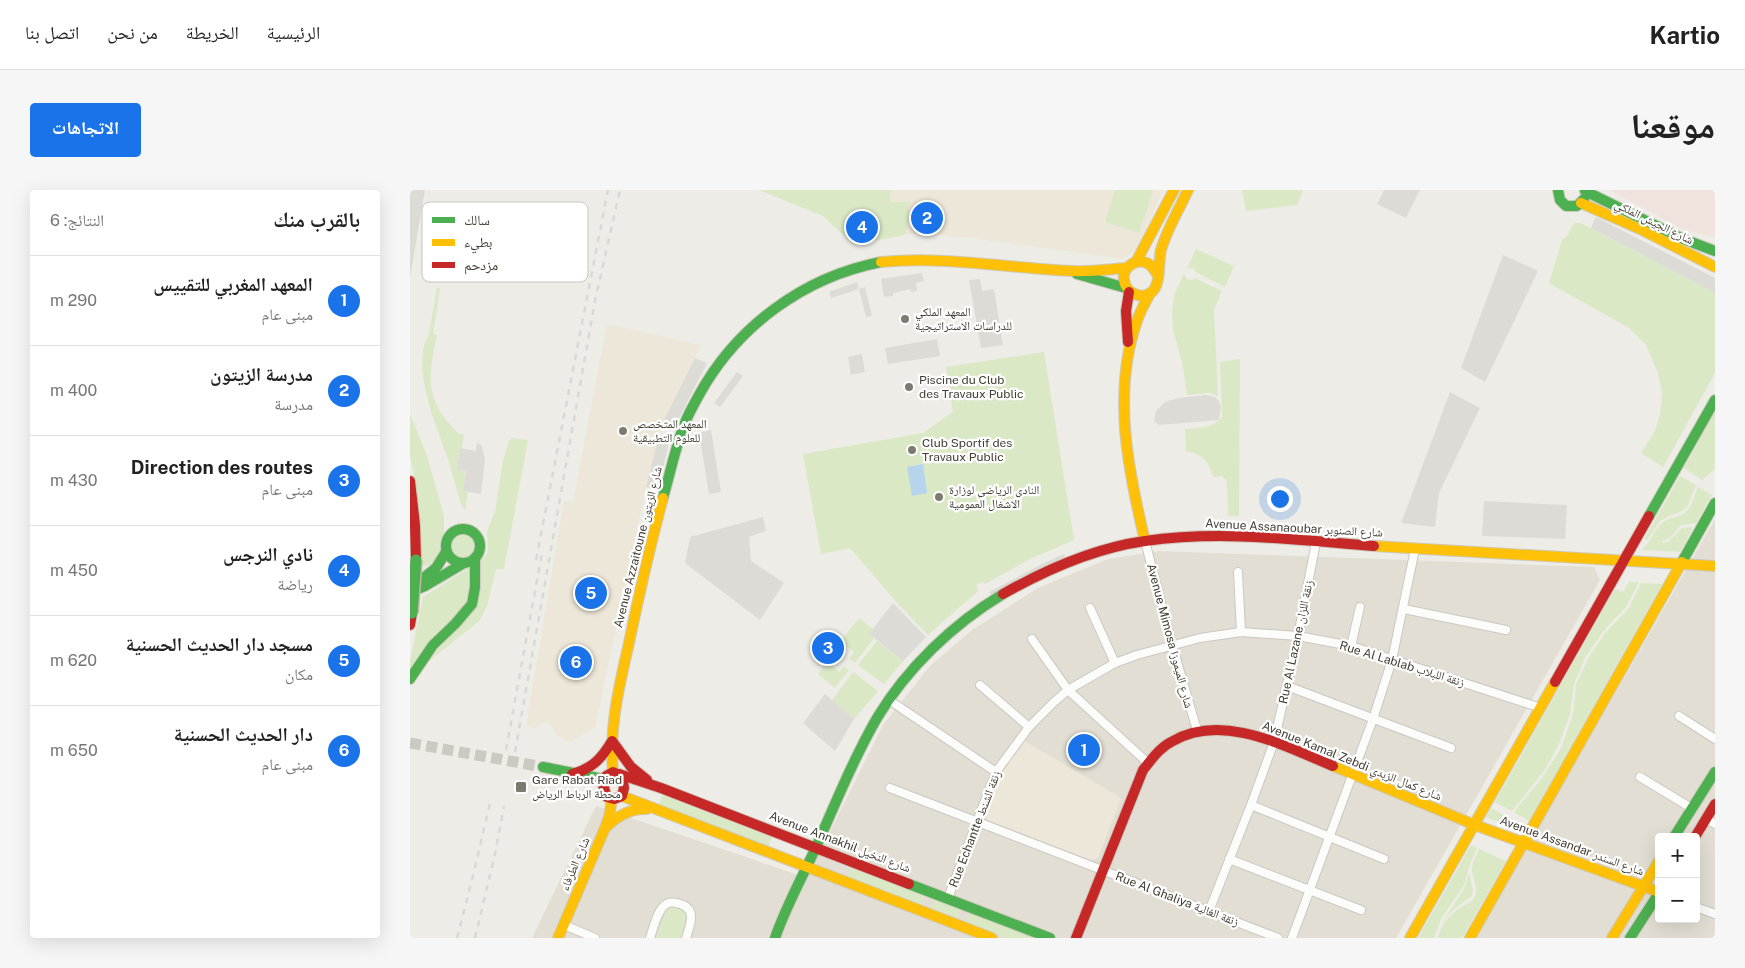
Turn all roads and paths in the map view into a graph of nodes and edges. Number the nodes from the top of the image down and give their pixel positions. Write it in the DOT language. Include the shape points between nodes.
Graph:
graph roads {
  1 [pos="1174,190"];
  2 [pos="1188,190"];
  3 [pos="1585,190"];
  4 [pos="1556,192"];
  5 [pos="1581,203"];
  6 [pos="1715,251"];
  7 [pos="1132,265"];
  8 [pos="1715,267"];
  9 [pos="1069,272"];
  10 [pos="1157,274"];
  11 [pos="1128,290"];
  12 [pos="1150,293"];
  13 [pos="1128,348"];
  14 [pos="1715,400"];
  15 [pos="410,481"];
  16 [pos="1715,503"];
  17 [pos="1145,541"];
  18 [pos="1316,542"];
  19 [pos="1415,549"];
  20 [pos="446,552"];
  21 [pos="476,558"];
  22 [pos="1625,561"];
  23 [pos="464,563"];
  24 [pos="1681,564"];
  25 [pos="1715,566"];
  26 [pos="1238,572"];
  27 [pos="410,583"];
  28 [pos="410,592"];
  29 [pos="1360,607"];
  30 [pos="1090,608"];
  31 [pos="1404,609"];
  32 [pos="410,625"];
  33 [pos="1506,630"];
  34 [pos="1241,632"];
  35 [pos="1298,636"];
  36 [pos="1032,639"];
  37 [pos="1172,645"];
  38 [pos="1350,646"];
  39 [pos="1392,660"];
  40 [pos="1115,663"];
  41 [pos="410,679"];
  42 [pos="980,685"];
  43 [pos="1287,686"];
  44 [pos="1068,690"];
  45 [pos="889,700"];
  46 [pos="1541,708"];
  47 [pos="1679,716"];
  48 [pos="1373,719"];
  49 [pos="1028,727"];
  50 [pos="1196,730"];
  51 [pos="1715,739"];
  52 [pos="612,741"];
  53 [pos="1274,742"];
  54 [pos="1451,748"];
  55 [pos="1148,762"];
  56 [pos="543,767"];
  57 [pos="996,772"];
  58 [pos="1715,772"];
  59 [pos="616,773"];
  60 [pos="572,774"];
  61 [pos="1352,774"];
  62 [pos="1640,777"];
  63 [pos="603,780"];
  64 [pos="661,788"];
  65 [pos="890,788"];
  66 [pos="617,798"];
  67 [pos="1715,804"];
  68 [pos="1251,805"];
  69 [pos="654,809"];
  70 [pos="1692,809"];
  71 [pos="1711,821"];
  72 [pos="978,822"];
  73 [pos="1475,825"];
  74 [pos="605,828"];
  75 [pos="1677,833"];
  76 [pos="1699,833"];
  77 [pos="1329,838"];
  78 [pos="1523,844"];
  79 [pos="816,848"];
  80 [pos="1384,859"];
  81 [pos="1229,860"];
  82 [pos="807,867"];
  83 [pos="1655,867"];
  84 [pos="1104,871"];
  85 [pos="1643,886"];
  86 [pos="1309,890"];
  87 [pos="1655,890"];
  88 [pos="948,898"];
  89 [pos="1655,898"];
  90 [pos="1700,908"];
  91 [pos="1361,910"];
  92 [pos="1209,911"];
  93 [pos="1715,914"];
  94 [pos="564,925"];
  95 [pos="558,938"];
  96 [pos="595,938"];
  97 [pos="650,938"];
  98 [pos="686,938"];
  99 [pos="776,938"];
  100 [pos="992,938"];
  101 [pos="1050,938"];
  102 [pos="1076,938"];
  103 [pos="1278,938"];
  104 [pos="1292,938"];
  105 [pos="1410,938"];
  106 [pos="1470,938"];
  107 [pos="1612,938"];
  108 [pos="1630,938"];
  1 -- 7 [label="main road"];
  2 -- 10 [label="main road" via="1162,248"];
  3 -- 5 [label="main road"];
  3 -- 6 [label="main road, شارع الجيش الملكي" via="1679,237"];
  4 -- 5 [label="main road, شارع الجيش الملكي" via="1566,206"];
  5 -- 8 [label="main road, شارع الجيش الملكي"];
  7 -- 9 [label="main road, Avenue Azzaitoune شارع الزيتون"];
  7 -- 10 [label="main road" via="1142,261 1152,266"];
  7 -- 11 [label="main road" via="1123,278"];
  9 -- 11 [label="main road, Avenue Azzaitoune شارع الزيتون"];
  9 -- 52 [label="main road, Avenue Azzaitoune شارع الزيتون" via="920,259 868,264 835,275 789,298 744,334 715,368 684,424 647,562 619,690"];
  10 -- 12 [label="main road" via="1157,285"];
  11 -- 12 [label="main road" via="1139,296"];
  11 -- 13 [label="main road"];
  12 -- 13 [label="main road" via="1139,313"];
  13 -- 17 [label="main road" via="1125,374 1127,444"];
  14 -- 22 [label="main road"];
  15 -- 32 [label="main road, bridge" via="416,560"];
  16 -- 24 [label="main road"];
  17 -- 18 [label="main road, Avenue Assanaoubar شارع الصنوبر" via="1199,536"];
  17 -- 37 [label="street, Avenue Mimosa شارع الميموزا"];
  17 -- 45 [label="main road, Avenue Assanaoubar شارع الصنوبر" via="1072,560 1008,591 936,645"];
  18 -- 19 [label="main road, Avenue Assanaoubar شارع الصنوبر"];
  18 -- 35 [label="street, Rue Al Lazane زنقة اللزان"];
  19 -- 22 [label="main road, Avenue Assanaoubar شارع الصنوبر"];
  19 -- 31 [label="street"];
  20 -- 21 [label="main road" via="445,543 449,535 465,529 479,539 480,549"];
  20 -- 23 [label="main road" via="455,562"];
  20 -- 27 [label="main road" via="442,562 429,575"];
  21 -- 23 [label="main road"];
  21 -- 41 [label="main road" via="472,604 433,645"];
  22 -- 24 [label="main road, Avenue Assanaoubar شارع الصنوبر"];
  22 -- 46 [label="main road"];
  23 -- 28 [label="main road"];
  24 -- 25 [label="main road, Avenue Assanaoubar شارع الصنوبر"];
  24 -- 78 [label="main road"];
  26 -- 34 [label="street"];
  29 -- 38 [label="street"];
  30 -- 40 [label="street"];
  31 -- 33 [label="street"];
  31 -- 39 [label="street"];
  34 -- 35 [label="street, Rue Al Lablab زنقة اللبلاب"];
  34 -- 37 [label="street, Rue Al Lablab زنقة اللبلاب"];
  35 -- 38 [label="street, Rue Al Lablab زنقة اللبلاب"];
  35 -- 43 [label="street, Rue Al Lazane زنقة اللزان"];
  36 -- 44 [label="street"];
  37 -- 40 [label="street, Rue Echantte زنقة الشنط"];
  37 -- 50 [label="street, Avenue Mimosa شارع الميموزا"];
  38 -- 39 [label="street, Rue Al Lablab زنقة اللبلاب"];
  39 -- 46 [label="street, Rue Al Lablab زنقة اللبلاب"];
  39 -- 48 [label="street"];
  40 -- 44 [label="street, Rue Echantte زنقة الشنط"];
  42 -- 49 [label="street"];
  43 -- 48 [label="street"];
  43 -- 53 [label="street, Rue Al Lazane زنقة اللزان"];
  44 -- 49 [label="street, Rue Echantte زنقة الشنط"];
  44 -- 55 [label="street"];
  45 -- 57 [label="street"];
  45 -- 79 [label="main road, Avenue Assanaoubar شارع الصنوبر" via="858,752"];
  46 -- 73 [label="main road"];
  47 -- 51 [label="street"];
  48 -- 54 [label="street"];
  48 -- 61 [label="street"];
  49 -- 57 [label="street, Rue Echantte زنقة الشنط"];
  50 -- 53 [label="main road, Avenue Kamal Zebdi شارع كمال الزبدي" via="1226,730"];
  50 -- 55 [label="main road, Avenue Kamal Zebdi شارع كمال الزبدي" via="1169,743"];
  52 -- 59 [label="main road, Avenue Azzaitoune شارع الزيتون"];
  52 -- 60 [label="main road" via="591,768"];
  52 -- 64 [label="main road" via="638,775"];
  53 -- 61 [label="main road, Avenue Kamal Zebdi شارع كمال الزبدي"];
  53 -- 68 [label="street, Rue Al Lazane زنقة اللزان"];
  55 -- 84 [label="main road, Avenue Kamal Zebdi شارع كمال الزبدي"];
  56 -- 60 [label="main road"];
  57 -- 72 [label="street, Rue Echantte زنقة الشنط"];
  58 -- 70 [label="main road"];
  59 -- 63 [label="main road" via="608,774"];
  59 -- 64 [label="main road, Avenue Annakhil شارع النخيل"];
  59 -- 66 [label="main road" via="624,782 624,791"];
  60 -- 63 [label="main road"];
  61 -- 73 [label="main road, Avenue Kamal Zebdi شارع كمال الزبدي"];
  61 -- 77 [label="street"];
  62 -- 70 [label="street"];
  63 -- 66 [label="main road" via="607,797"];
  64 -- 79 [label="main road, Avenue Annakhil شارع النخيل"];
  65 -- 72 [label="street, Rue Al Ghaliya زنقة الغالية"];
  66 -- 69 [label="main road"];
  66 -- 74 [label="main road, شارع الطرفاء"];
  67 -- 71 [label="main road"];
  68 -- 77 [label="street"];
  68 -- 81 [label="street, Rue Al Lazane زنقة اللزان"];
  69 -- 74 [label="main road" via="630,810"];
  69 -- 82 [label="main road"];
  70 -- 75 [label="main road"];
  71 -- 76 [label="main road"];
  72 -- 84 [label="street, Rue Al Ghaliya زنقة الغالية"];
  72 -- 88 [label="street, Rue Echantte زنقة الشنط"];
  73 -- 78 [label="main road, Avenue Assandar شارع السندر"];
  73 -- 105 [label="main road"];
  74 -- 94 [label="main road, شارع الطرفاء"];
  77 -- 80 [label="street"];
  77 -- 86 [label="street"];
  78 -- 85 [label="main road, Avenue Assandar شارع السندر"];
  78 -- 106 [label="main road"];
  79 -- 82 [label="main road, Avenue Assanaoubar شارع الصنوبر"];
  79 -- 88 [label="main road, Avenue Annakhil شارع النخيل"];
  81 -- 86 [label="street"];
  81 -- 92 [label="street, Rue Al Lazane زنقة اللزان"];
  82 -- 99 [label="main road, Avenue Assanaoubar شارع الصنوبر"];
  82 -- 100 [label="main road"];
  83 -- 85 [label="main road"];
  84 -- 92 [label="street, Rue Al Ghaliya زنقة الغالية"];
  84 -- 102 [label="main road, Avenue Kamal Zebdi شارع كمال الزبدي"];
  85 -- 87 [label="main road, Avenue Assandar شارع السندر"];
  85 -- 107 [label="main road"];
  86 -- 91 [label="street"];
  86 -- 104 [label="street"];
  88 -- 101 [label="main road, Avenue Annakhil شارع النخيل"];
  89 -- 108 [label="main road"];
  90 -- 93 [label="street"];
  92 -- 103 [label="street, Rue Al Ghaliya زنقة الغالية"];
  94 -- 95 [label="main road, شارع الطرفاء"];
  94 -- 96 [label="street"];
  97 -- 98 [label="street" via="662,907 674,902 684,905 690,912 692,919"];
}
